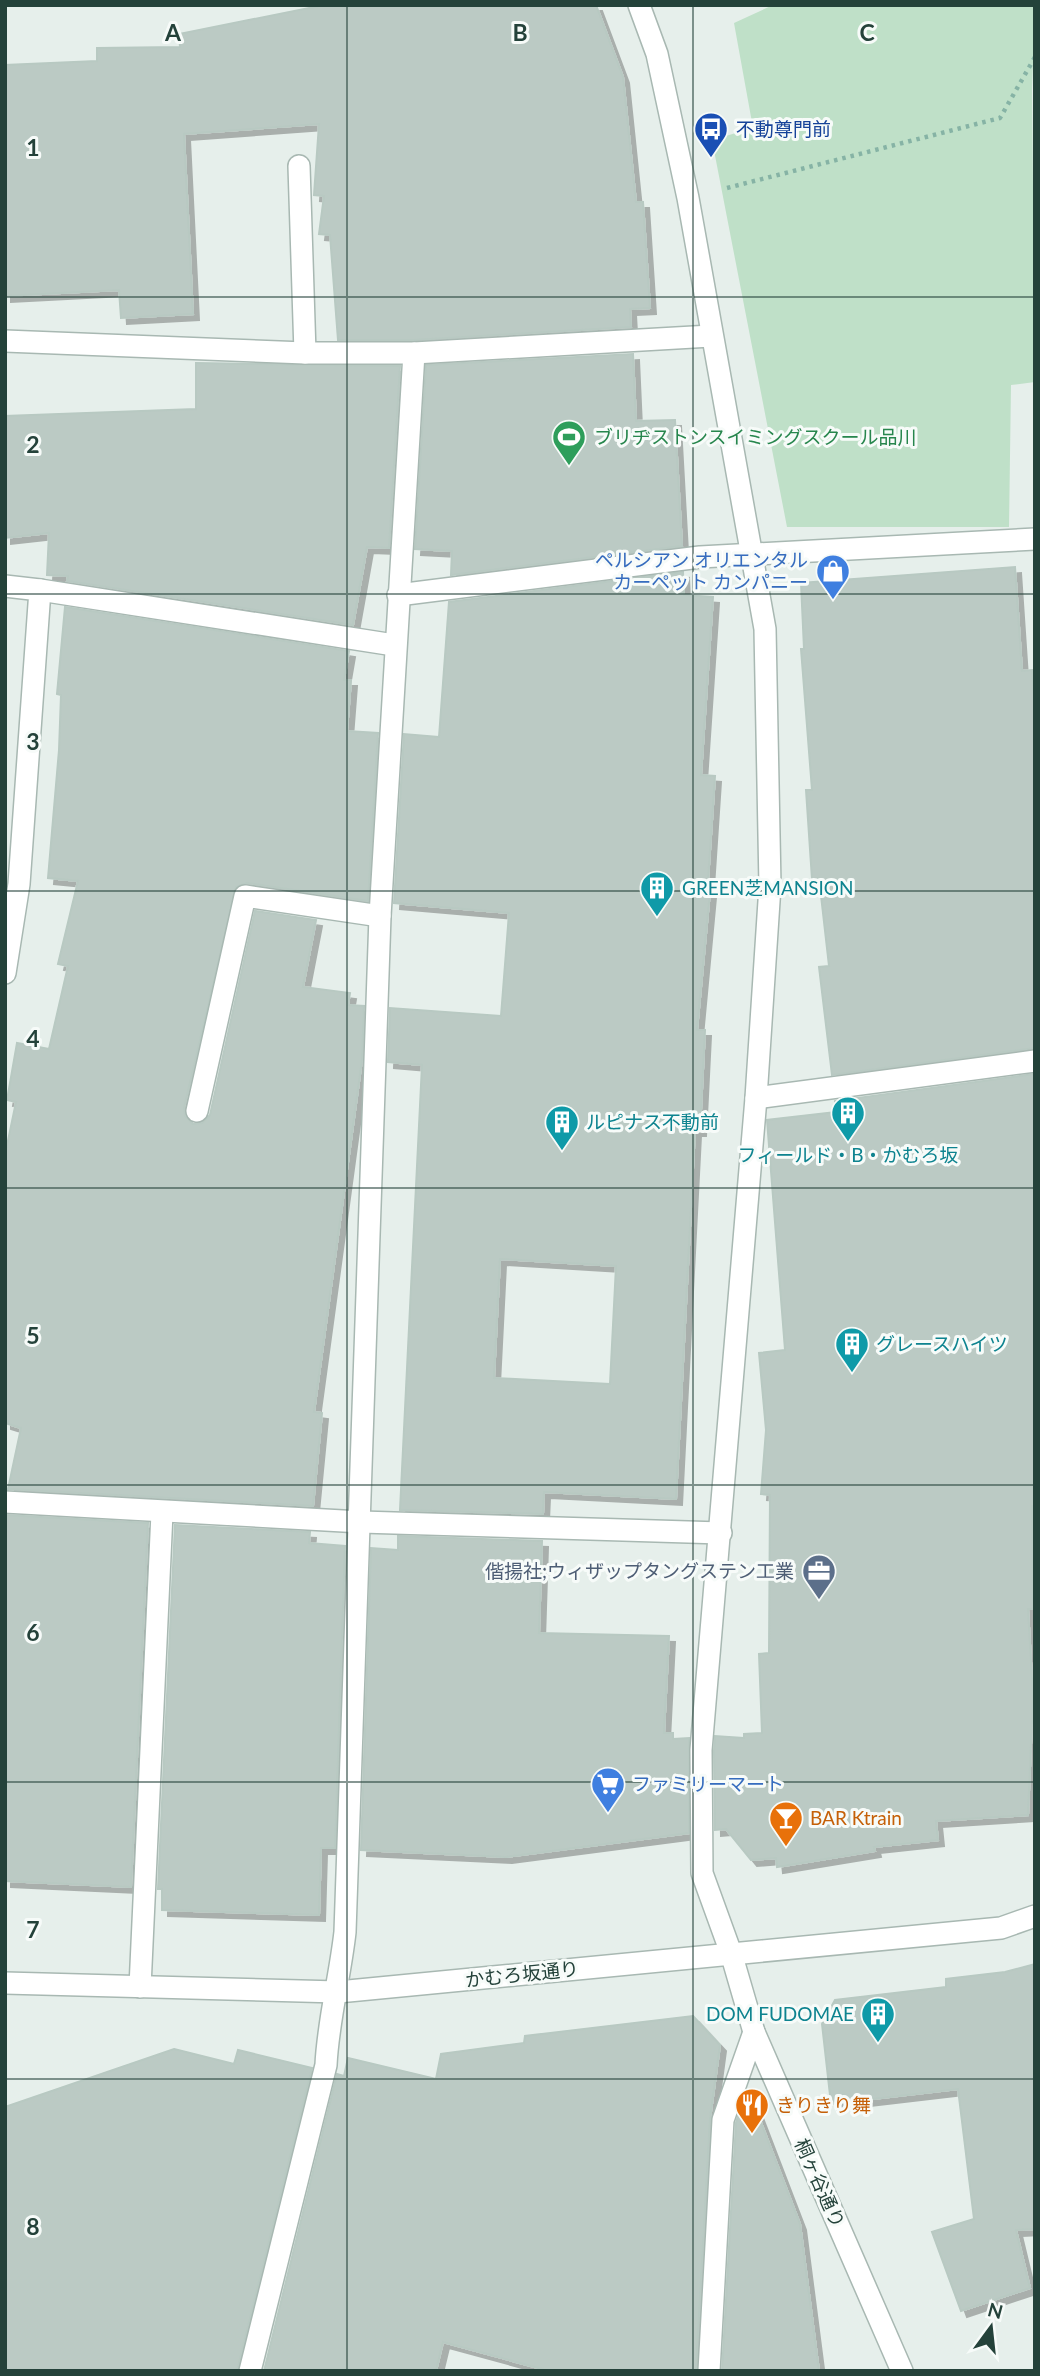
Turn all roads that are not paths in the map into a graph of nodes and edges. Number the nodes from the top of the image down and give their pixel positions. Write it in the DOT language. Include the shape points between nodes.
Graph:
graph roads {
  1 [pos="639,5"];
  2 [pos="299,166"];
  3 [pos="711,336"];
  4 [pos="5,341"];
  5 [pos="305,353"];
  6 [pos="414,353"];
  7 [pos="1035,538"];
  8 [pos="750,554"];
  9 [pos="5,586"];
  10 [pos="40,590"];
  11 [pos="398,595"];
  12 [pos="394,645"];
  13 [pos="380,916"];
  14 [pos="5,973"];
  15 [pos="1035,1061"];
  16 [pos="756,1098"];
  17 [pos="197,1111"];
  18 [pos="5,1502"];
  19 [pos="162,1513"];
  20 [pos="362,1522"];
  21 [pos="721,1533"];
  22 [pos="1035,1916"];
  23 [pos="731,1953"];
  24 [pos="5,1983"];
  25 [pos="140,1987"];
  26 [pos="338,1992"];
  27 [pos="754,2032"];
  28 [pos="250,2371"];
  29 [pos="709,2371"];
  30 [pos="902,2371"];
  1 -- 3 [label="street, 桐ヶ谷通り" via="657,54"];
  2 -- 5 [label="street"];
  3 -- 6 [label="street"];
  3 -- 8 [label="street, 桐ヶ谷通り"];
  4 -- 5 [label="street"];
  5 -- 6 [label="street"];
  6 -- 11 [label="street"];
  7 -- 8 [label="street"];
  8 -- 11 [label="street"];
  8 -- 16 [label="street, 桐ヶ谷通り" via="765,629 770,886"];
  9 -- 10 [label="street"];
  10 -- 12 [label="street"];
  10 -- 14 [label="street" via="19,884"];
  11 -- 12 [label="street"];
  12 -- 13 [label="street"];
  13 -- 17 [label="street" via="245,896"];
  13 -- 20 [label="street"];
  15 -- 16 [label="street"];
  16 -- 21 [label="street, 桐ヶ谷通り"];
  18 -- 19 [label="street"];
  19 -- 20 [label="street"];
  19 -- 25 [label="street"];
  20 -- 21 [label="street"];
  20 -- 26 [label="street" via="345,1932"];
  21 -- 23 [label="street, 桐ヶ谷通り" via="701,1749 702,1873"];
  22 -- 23 [label="street, かむろ坂通り" via="1001,1928"];
  23 -- 26 [label="street, かむろ坂通り"];
  23 -- 27 [label="street, 桐ヶ谷通り"];
  24 -- 25 [label="street, かむろ坂通り"];
  25 -- 26 [label="street, かむろ坂通り"];
  26 -- 28 [label="street" via="326,2065"];
  27 -- 29 [label="street" via="723,2120"];
  27 -- 30 [label="street, 桐ヶ谷通り"];
}
